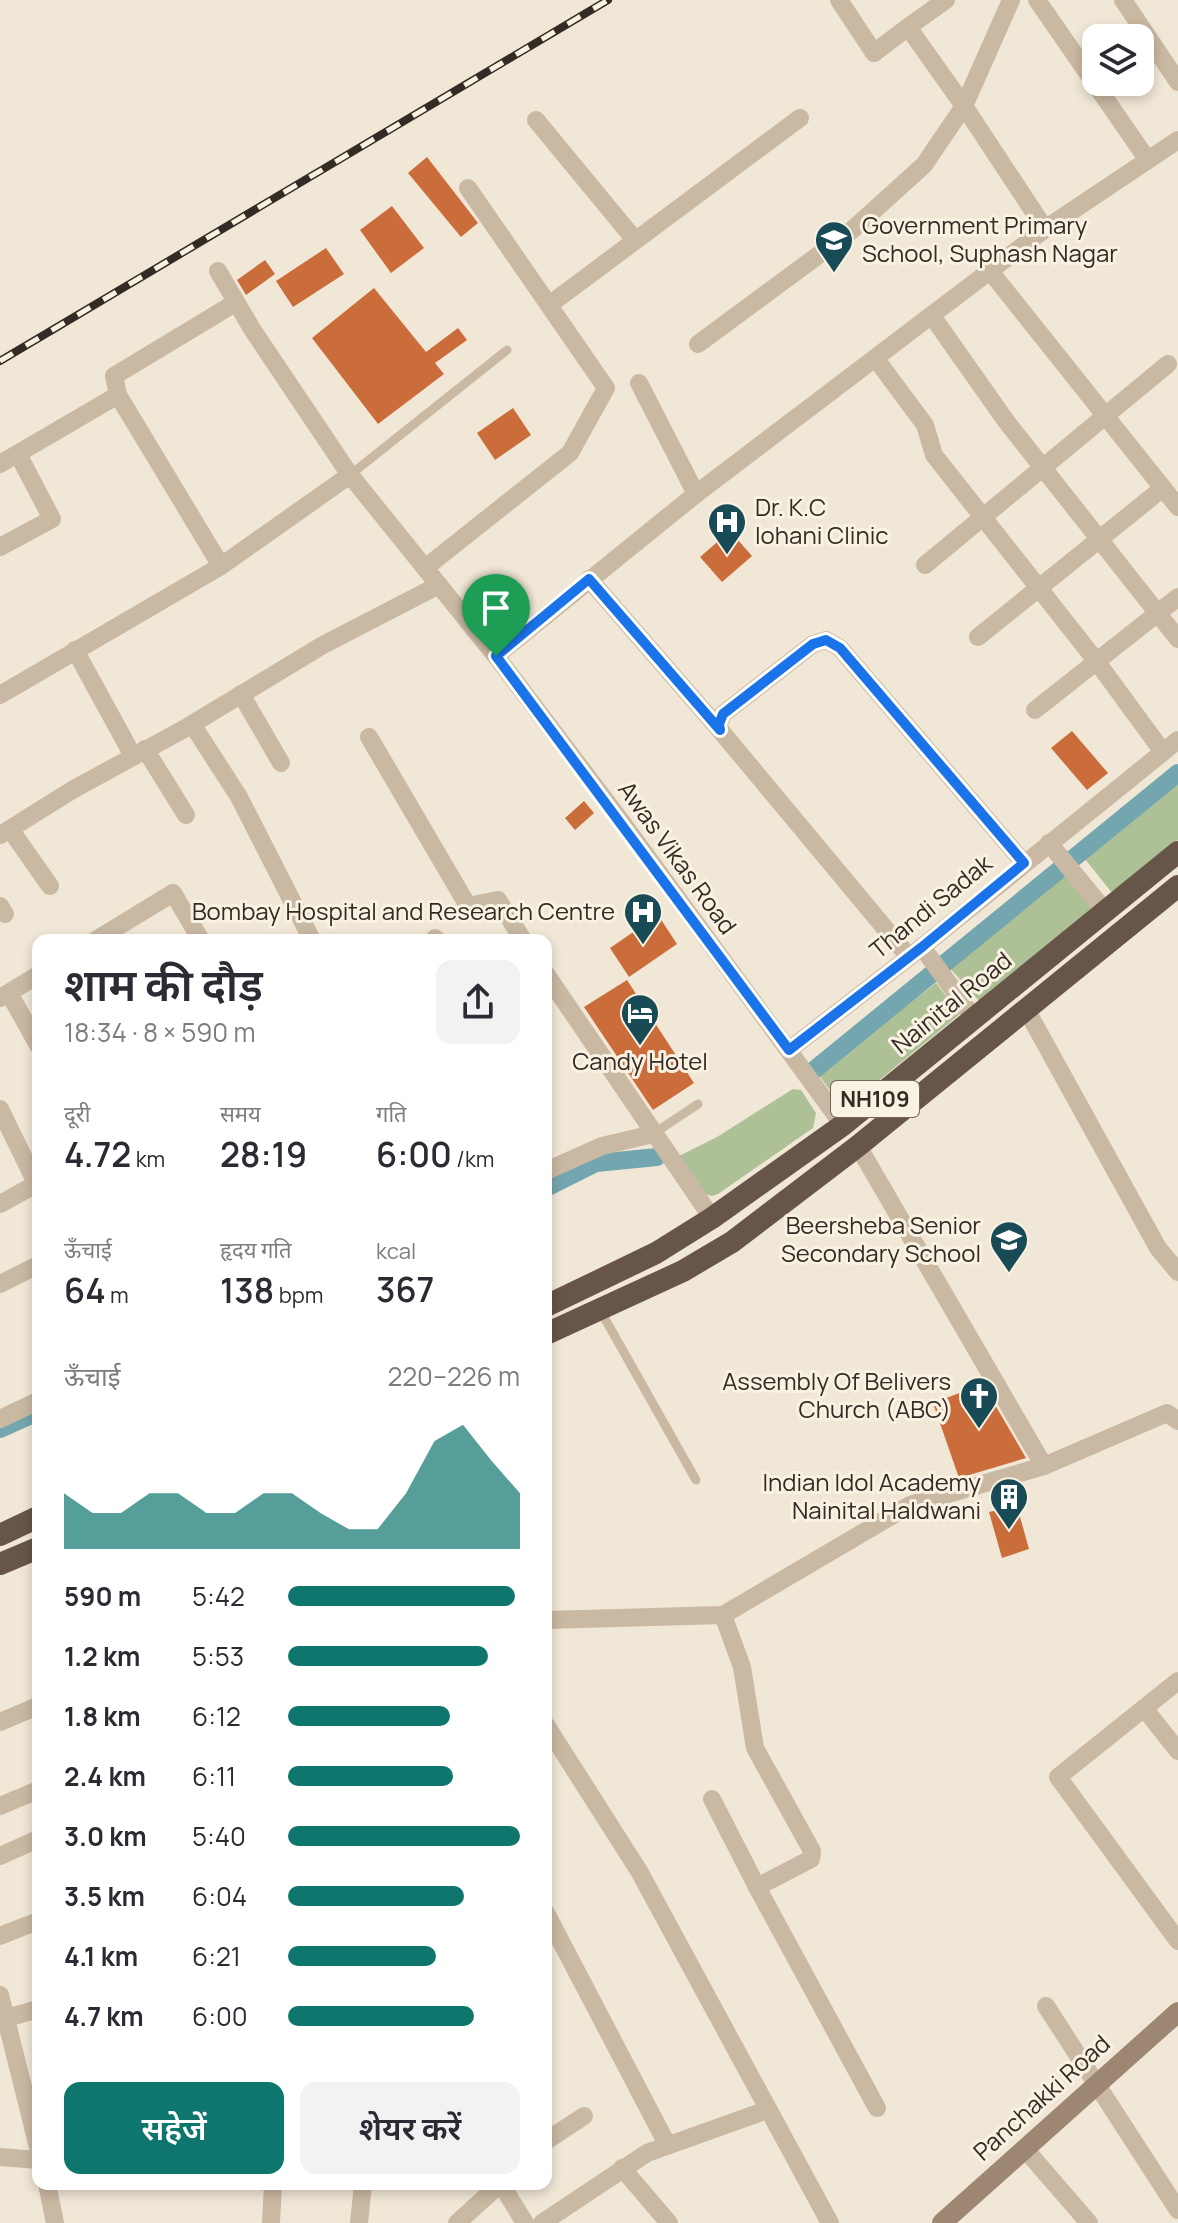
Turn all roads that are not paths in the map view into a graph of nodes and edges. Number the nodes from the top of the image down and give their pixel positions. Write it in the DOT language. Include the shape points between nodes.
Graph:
graph roads {
  1 [pos="839,0"];
  2 [pos="946,0"];
  3 [pos="1011,0"];
  4 [pos="1037,0"];
  5 [pos="1123,0"];
  6 [pos="908,27"];
  7 [pos="1178,82"];
  8 [pos="964,106"];
  9 [pos="800,118"];
  10 [pos="536,120"];
  11 [pos="1178,140"];
  12 [pos="1147,159"];
  13 [pos="468,188"];
  14 [pos="1045,229"];
  15 [pos="635,240"];
  16 [pos="218,271"];
  17 [pos="990,271"];
  18 [pos="235,303"];
  19 [pos="549,305"];
  20 [pos="932,316"];
  21 [pos="698,344"];
  22 [pos="507,350"];
  23 [pos="876,359"];
  24 [pos="1168,364"];
  25 [pos="639,383"];
  26 [pos="118,395"];
  27 [pos="1106,416"];
  28 [pos="18,454"];
  29 [pos="0,464"];
  30 [pos="1043,467"];
  31 [pos="350,475"];
  32 [pos="1163,488"];
  33 [pos="696,494"];
  34 [pos="1178,507"];
  35 [pos="981,517"];
  36 [pos="1099,540"];
  37 [pos="0,547"];
  38 [pos="925,565"];
  39 [pos="221,566"];
  40 [pos="425,568"];
  41 [pos="589,579"];
  42 [pos="439,585"];
  43 [pos="1039,587"];
  44 [pos="1178,597"];
  45 [pos="1159,613"];
  46 [pos="978,637"];
  47 [pos="1178,639"];
  48 [pos="75,650"];
  49 [pos="496,656"];
  50 [pos="1097,662"];
  51 [pos="241,694"];
  52 [pos="0,695"];
  53 [pos="1035,710"];
  54 [pos="192,724"];
  55 [pos="720,730"];
  56 [pos="369,737"];
  57 [pos="1178,740"];
  58 [pos="1163,752"];
  59 [pos="139,753"];
  60 [pos="281,763"];
  61 [pos="186,815"];
  62 [pos="5,832"];
  63 [pos="1178,852"];
  64 [pos="1059,856"];
  65 [pos="1024,863"];
  66 [pos="50,886"];
  67 [pos="1176,892"];
  68 [pos="1105,911"];
  69 [pos="124,933"];
  70 [pos="197,934"];
  71 [pos="309,934"];
  72 [pos="519,934"];
  73 [pos="927,960"];
  74 [pos="32,979"];
  75 [pos="552,983"];
  76 [pos="1014,988"];
  77 [pos="4,996"];
  78 [pos="1026,1009"];
  79 [pos="974,1018"];
  80 [pos="32,1036"];
  81 [pos="789,1050"];
  82 [pos="698,1104"];
  83 [pos="0,1109"];
  84 [pos="843,1125"];
  85 [pos="653,1134"];
  86 [pos="858,1146"];
  87 [pos="552,1168"];
  88 [pos="32,1175"];
  89 [pos="32,1188"];
  90 [pos="0,1204"];
  91 [pos="712,1218"];
  92 [pos="729,1244"];
  93 [pos="32,1268"];
  94 [pos="1178,1272"];
  95 [pos="0,1284"];
  96 [pos="552,1303"];
  97 [pos="600,1310"];
  98 [pos="552,1331"];
  99 [pos="32,1404"];
  100 [pos="0,1419"];
  101 [pos="1178,1421"];
  102 [pos="1044,1466"];
  103 [pos="696,1480"];
  104 [pos="32,1522"];
  105 [pos="0,1535"];
  106 [pos="32,1551"];
  107 [pos="0,1564"];
  108 [pos="723,1615"];
  109 [pos="552,1620"];
  110 [pos="1178,1681"];
  111 [pos="1144,1708"];
  112 [pos="32,1709"];
  113 [pos="0,1722"];
  114 [pos="552,1734"];
  115 [pos="1178,1751"];
  116 [pos="32,1793"];
  117 [pos="712,1799"];
  118 [pos="0,1806"];
  119 [pos="32,1842"];
  120 [pos="0,1856"];
  121 [pos="757,1887"];
  122 [pos="32,1923"];
  123 [pos="552,1924"];
  124 [pos="0,1936"];
  125 [pos="1178,1941"];
  126 [pos="0,1995"];
  127 [pos="1046,2006"];
  128 [pos="32,2011"];
  129 [pos="1178,2012"];
  130 [pos="7,2018"];
  131 [pos="1098,2083"];
  132 [pos="32,2097"];
  133 [pos="877,2108"];
  134 [pos="767,2110"];
  135 [pos="584,2116"];
  136 [pos="552,2137"];
  137 [pos="667,2144"];
  138 [pos="1025,2149"];
  139 [pos="0,2157"];
  140 [pos="32,2160"];
  141 [pos="622,2168"];
  142 [pos="48,2190"];
  143 [pos="273,2190"];
  144 [pos="362,2190"];
  145 [pos="493,2190"];
  146 [pos="504,2190"];
  147 [pos="1178,2210"];
  148 [pos="55,2223"];
  149 [pos="271,2223"];
  150 [pos="359,2223"];
  151 [pos="457,2223"];
  152 [pos="525,2223"];
  153 [pos="542,2223"];
  154 [pos="669,2223"];
  155 [pos="830,2223"];
  156 [pos="942,2223"];
  157 [pos="1089,2223"];
  1 -- 6 [label="street" via="874,53"];
  2 -- 6 [label="street"];
  3 -- 8 [label="street"];
  4 -- 12 [label="street"];
  5 -- 7 [label="street"];
  6 -- 8 [label="street"];
  8 -- 14 [label="street"];
  8 -- 21 [label="street" via="924,165 874,212"];
  9 -- 15 [label="street"];
  10 -- 15 [label="street"];
  11 -- 12 [label="street"];
  12 -- 14 [label="street"];
  13 -- 19 [label="street"];
  14 -- 17 [label="street"];
  15 -- 19 [label="street"];
  16 -- 18 [label="street, Awas Vikas Road"];
  17 -- 20 [label="street"];
  17 -- 27 [label="street"];
  18 -- 26 [label="street" via="114,376"];
  18 -- 31 [label="street, Awas Vikas Road"];
  19 -- 40 [label="street" via="606,388 570,453"];
  20 -- 23 [label="street"];
  20 -- 30 [label="street"];
  22 -- 31 [label="lane"];
  23 -- 33 [label="street"];
  23 -- 35 [label="street" via="925,425 934,455"];
  24 -- 27 [label="street"];
  25 -- 33 [label="street"];
  26 -- 28 [label="street"];
  26 -- 39 [label="street"];
  27 -- 30 [label="street"];
  27 -- 32 [label="street"];
  28 -- 29 [label="street"];
  28 -- 37 [label="street" via="52,519"];
  30 -- 35 [label="street"];
  30 -- 36 [label="street"];
  31 -- 39 [label="street"];
  31 -- 40 [label="street, Awas Vikas Road"];
  32 -- 34 [label="street"];
  32 -- 36 [label="street"];
  33 -- 41 [label="street"];
  35 -- 38 [label="street"];
  35 -- 43 [label="street"];
  36 -- 43 [label="street"];
  36 -- 45 [label="street"];
  39 -- 48 [label="street"];
  40 -- 42 [label="street, Awas Vikas Road"];
  41 -- 49 [label="street"];
  41 -- 55 [label="street"];
  42 -- 49 [label="street, Awas Vikas Road"];
  42 -- 51 [label="street"];
  43 -- 46 [label="street"];
  43 -- 50 [label="street"];
  44 -- 45 [label="street"];
  45 -- 47 [label="street"];
  45 -- 50 [label="street"];
  48 -- 52 [label="street"];
  48 -- 59 [label="street"];
  49 -- 81 [label="street, Awas Vikas Road"];
  50 -- 53 [label="street"];
  50 -- 58 [label="street"];
  51 -- 54 [label="street"];
  51 -- 60 [label="street"];
  54 -- 59 [label="street"];
  54 -- 71 [label="street" via="239,797"];
  55 -- 65 [label="street" via="723,714 813,644 826,640 840,648"];
  55 -- 73 [label="street"];
  56 -- 72 [label="street" via="468,906 498,900"];
  57 -- 58 [label="street, Thandi Sadak"];
  58 -- 64 [label="street, Thandi Sadak"];
  59 -- 61 [label="street"];
  59 -- 62 [label="street"];
  62 -- 66 [label="street"];
  63 -- 68 [label="highway, Nainital Road / NH109"];
  64 -- 65 [label="street, Thandi Sadak"];
  64 -- 68 [label="street"];
  65 -- 73 [label="street, Thandi Sadak"];
  67 -- 78 [label="highway, NH109"];
  68 -- 76 [label="highway, Nainital Road / NH109"];
  69 -- 70 [label="street" via="173,893"];
  73 -- 79 [label="street"];
  73 -- 81 [label="street, Thandi Sadak"];
  74 -- 77 [label="street"];
  75 -- 85 [label="street"];
  76 -- 78 [label="highway"];
  76 -- 79 [label="highway, Nainital Road / NH109"];
  77 -- 80 [label="street"];
  78 -- 86 [label="highway, NH109"];
  78 -- 94 [label="street" via="1158,1248"];
  79 -- 84 [label="highway, Nainital Road / NH109"];
  81 -- 84 [label="street, Awas Vikas Road"];
  82 -- 85 [label="lane"];
  83 -- 88 [label="street"];
  84 -- 86 [label="highway"];
  84 -- 91 [label="highway, Nainital Road / NH109"];
  85 -- 87 [label="street" via="602,1146"];
  85 -- 91 [label="street"];
  86 -- 92 [label="highway, NH109"];
  86 -- 102 [label="street"];
  89 -- 90 [label="street"];
  91 -- 92 [label="highway"];
  91 -- 96 [label="highway, Nainital Road / NH109" via="656,1253"];
  92 -- 97 [label="highway, NH109"];
  93 -- 95 [label="street"];
  97 -- 98 [label="highway, NH109"];
  97 -- 103 [label="lane"];
  99 -- 100 [label="street"];
  101 -- 102 [label="street" via="1167,1413"];
  102 -- 108 [label="street" via="910,1505"];
  104 -- 105 [label="highway"];
  106 -- 107 [label="highway"];
  108 -- 109 [label="street"];
  108 -- 121 [label="street" via="742,1667 755,1748 812,1851 811,1859"];
  110 -- 111 [label="street"];
  111 -- 115 [label="street"];
  111 -- 125 [label="street" via="1058,1777"];
  112 -- 113 [label="street"];
  114 -- 134 [label="street" via="639,1871"];
  116 -- 118 [label="street"];
  117 -- 121 [label="street"];
  119 -- 120 [label="street"];
  121 -- 133 [label="street"];
  122 -- 124 [label="street"];
  123 -- 137 [label="street"];
  126 -- 130 [label="street"];
  127 -- 131 [label="street"];
  128 -- 130 [label="street"];
  129 -- 131 [label="main road, Panchakki Road"];
  130 -- 132 [label="street"];
  131 -- 138 [label="main road, Panchakki Road"];
  131 -- 147 [label="street"];
  134 -- 137 [label="street"];
  134 -- 155 [label="street"];
  135 -- 136 [label="street"];
  137 -- 141 [label="street"];
  138 -- 156 [label="main road, Panchakki Road"];
  138 -- 157 [label="street"];
  139 -- 140 [label="street"];
  141 -- 153 [label="street"];
  141 -- 154 [label="street"];
  142 -- 148 [label="street"];
  143 -- 149 [label="street"];
  144 -- 150 [label="street"];
  145 -- 151 [label="street"];
  146 -- 152 [label="street"];
}
